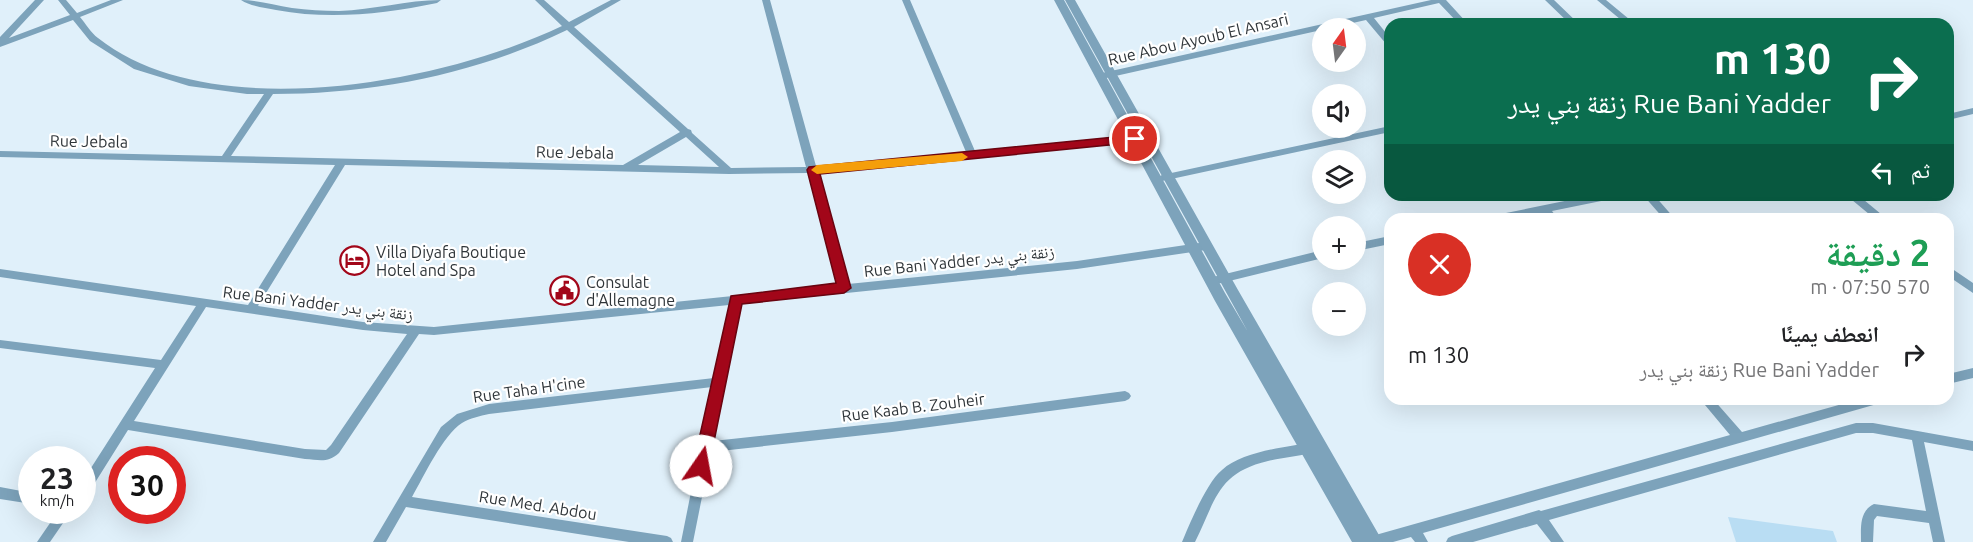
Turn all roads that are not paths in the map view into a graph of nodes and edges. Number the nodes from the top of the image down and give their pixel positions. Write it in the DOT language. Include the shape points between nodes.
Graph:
graph roads {
  1 [pos="40,0"];
  2 [pos="63,0"];
  3 [pos="119,0"];
  4 [pos="245,0"];
  5 [pos="437,0"];
  6 [pos="538,0"];
  7 [pos="617,0"];
  8 [pos="766,0"];
  9 [pos="906,0"];
  10 [pos="1441,0"];
  11 [pos="1549,0"];
  12 [pos="1601,0"];
  13 [pos="1067,1"];
  14 [pos="1368,16"];
  15 [pos="72,18"];
  16 [pos="1458,18"];
  17 [pos="1568,18"];
  18 [pos="1624,18"];
  19 [pos="570,27"];
  20 [pos="1384,36"];
  21 [pos="0,43"];
  22 [pos="1107,75"];
  23 [pos="269,93"];
  24 [pos="1973,111"];
  25 [pos="1954,116"];
  26 [pos="1384,130"];
  27 [pos="688,132"];
  28 [pos="1141,139"];
  29 [pos="0,154"];
  30 [pos="972,156"];
  31 [pos="225,158"];
  32 [pos="342,162"];
  33 [pos="626,168"];
  34 [pos="813,170"];
  35 [pos="729,171"];
  36 [pos="1162,178"];
  37 [pos="1583,201"];
  38 [pos="1654,201"];
  39 [pos="1859,201"];
  40 [pos="1545,209"];
  41 [pos="1525,213"];
  42 [pos="1548,213"];
  43 [pos="1665,213"];
  44 [pos="1874,213"];
  45 [pos="1384,241"];
  46 [pos="1366,245"];
  47 [pos="1200,247"];
  48 [pos="1312,257"];
  49 [pos="0,273"];
  50 [pos="1954,275"];
  51 [pos="1217,279"];
  52 [pos="844,288"];
  53 [pos="1973,289"];
  54 [pos="736,299"];
  55 [pos="203,303"];
  56 [pos="251,309"];
  57 [pos="415,331"];
  58 [pos="0,344"];
  59 [pos="165,365"];
  60 [pos="1973,373"];
  61 [pos="1954,378"];
  62 [pos="717,382"];
  63 [pos="1125,396"];
  64 [pos="1711,405"];
  65 [pos="1856,405"];
  66 [pos="127,425"];
  67 [pos="1917,437"];
  68 [pos="1740,438"];
  69 [pos="1973,446"];
  70 [pos="705,447"];
  71 [pos="1314,447"];
  72 [pos="96,472"];
  73 [pos="0,493"];
  74 [pos="18,496"];
  75 [pos="403,501"];
  76 [pos="1539,516"];
  77 [pos="1934,518"];
  78 [pos="56,524"];
  79 [pos="1418,537"];
  80 [pos="43,542"];
  81 [pos="379,542"];
  82 [pos="667,542"];
  83 [pos="687,542"];
  84 [pos="1188,542"];
  85 [pos="1371,542"];
  86 [pos="1452,542"];
  87 [pos="1558,542"];
  88 [pos="1867,542"];
  89 [pos="1939,542"];
  1 -- 21 [label="street"];
  2 -- 15 [label="street"];
  3 -- 15 [label="street"];
  4 -- 5 [label="street" via="300,11 343,13"];
  6 -- 19 [label="street"];
  7 -- 19 [label="street"];
  8 -- 34 [label="street"];
  9 -- 30 [label="street"];
  10 -- 14 [label="street, Rue Abou Ayoub El Ansari"];
  10 -- 16 [label="street"];
  11 -- 17 [label="street"];
  12 -- 18 [label="street"];
  13 -- 22 [label="street"];
  14 -- 20 [label="street"];
  14 -- 22 [label="street, Rue Abou Ayoub El Ansari"];
  15 -- 21 [label="street"];
  15 -- 23 [label="street" via="92,40 124,61 210,87"];
  19 -- 23 [label="street" via="503,53 428,75"];
  19 -- 27 [label="street"];
  22 -- 28 [label="street"];
  23 -- 31 [label="street"];
  24 -- 25 [label="street"];
  26 -- 36 [label="street"];
  27 -- 33 [label="street"];
  27 -- 35 [label="street"];
  28 -- 30 [label="street, Rue Jebala"];
  28 -- 36 [label="street"];
  29 -- 31 [label="street, Rue Jebala"];
  30 -- 34 [label="street, Rue Jebala"];
  31 -- 32 [label="street, Rue Jebala"];
  32 -- 33 [label="street, Rue Jebala"];
  32 -- 56 [label="street"];
  33 -- 35 [label="street, Rue Jebala"];
  34 -- 35 [label="street, Rue Jebala"];
  34 -- 52 [label="street"];
  36 -- 47 [label="street"];
  37 -- 40 [label="street"];
  38 -- 43 [label="street"];
  39 -- 44 [label="street"];
  40 -- 41 [label="street"];
  40 -- 42 [label="street"];
  45 -- 46 [label="street"];
  47 -- 51 [label="street"];
  47 -- 52 [label="street, Rue Bani Yadder زنقة بني يدر" via="1077,265"];
  48 -- 51 [label="street"];
  49 -- 55 [label="street, Rue Bani Yadder زنقة بني يدر"];
  50 -- 53 [label="street"];
  51 -- 71 [label="street"];
  52 -- 54 [label="street, Rue Bani Yadder زنقة بني يدر"];
  54 -- 57 [label="street, Rue Bani Yadder زنقة بني يدر"];
  54 -- 62 [label="street"];
  55 -- 56 [label="street, Rue Bani Yadder زنقة بني يدر"];
  55 -- 59 [label="street"];
  56 -- 57 [label="street, Rue Bani Yadder زنقة بني يدر"];
  57 -- 66 [label="street" via="334,450 326,456"];
  58 -- 59 [label="street"];
  59 -- 66 [label="street"];
  60 -- 61 [label="street"];
  62 -- 70 [label="street"];
  62 -- 75 [label="street, Rue Taha H'cine" via="467,414 448,427"];
  63 -- 70 [label="street, Rue Kaab B. Zouheir"];
  64 -- 68 [label="street"];
  65 -- 68 [label="street"];
  66 -- 72 [label="street"];
  67 -- 69 [label="street"];
  67 -- 76 [label="street" via="1856,428"];
  67 -- 77 [label="street"];
  68 -- 79 [label="street"];
  70 -- 83 [label="street"];
  71 -- 84 [label="street" via="1251,462 1226,474"];
  71 -- 85 [label="street"];
  73 -- 74 [label="street"];
  75 -- 81 [label="street, Rue Taha H'cine"];
  75 -- 82 [label="street, Rue Med. Abdou"];
  76 -- 86 [label="street"];
  76 -- 87 [label="street"];
  77 -- 88 [label="street" via="1874,510 1868,518"];
  77 -- 89 [label="street"];
  78 -- 80 [label="street"];
  79 -- 85 [label="street"];
}
